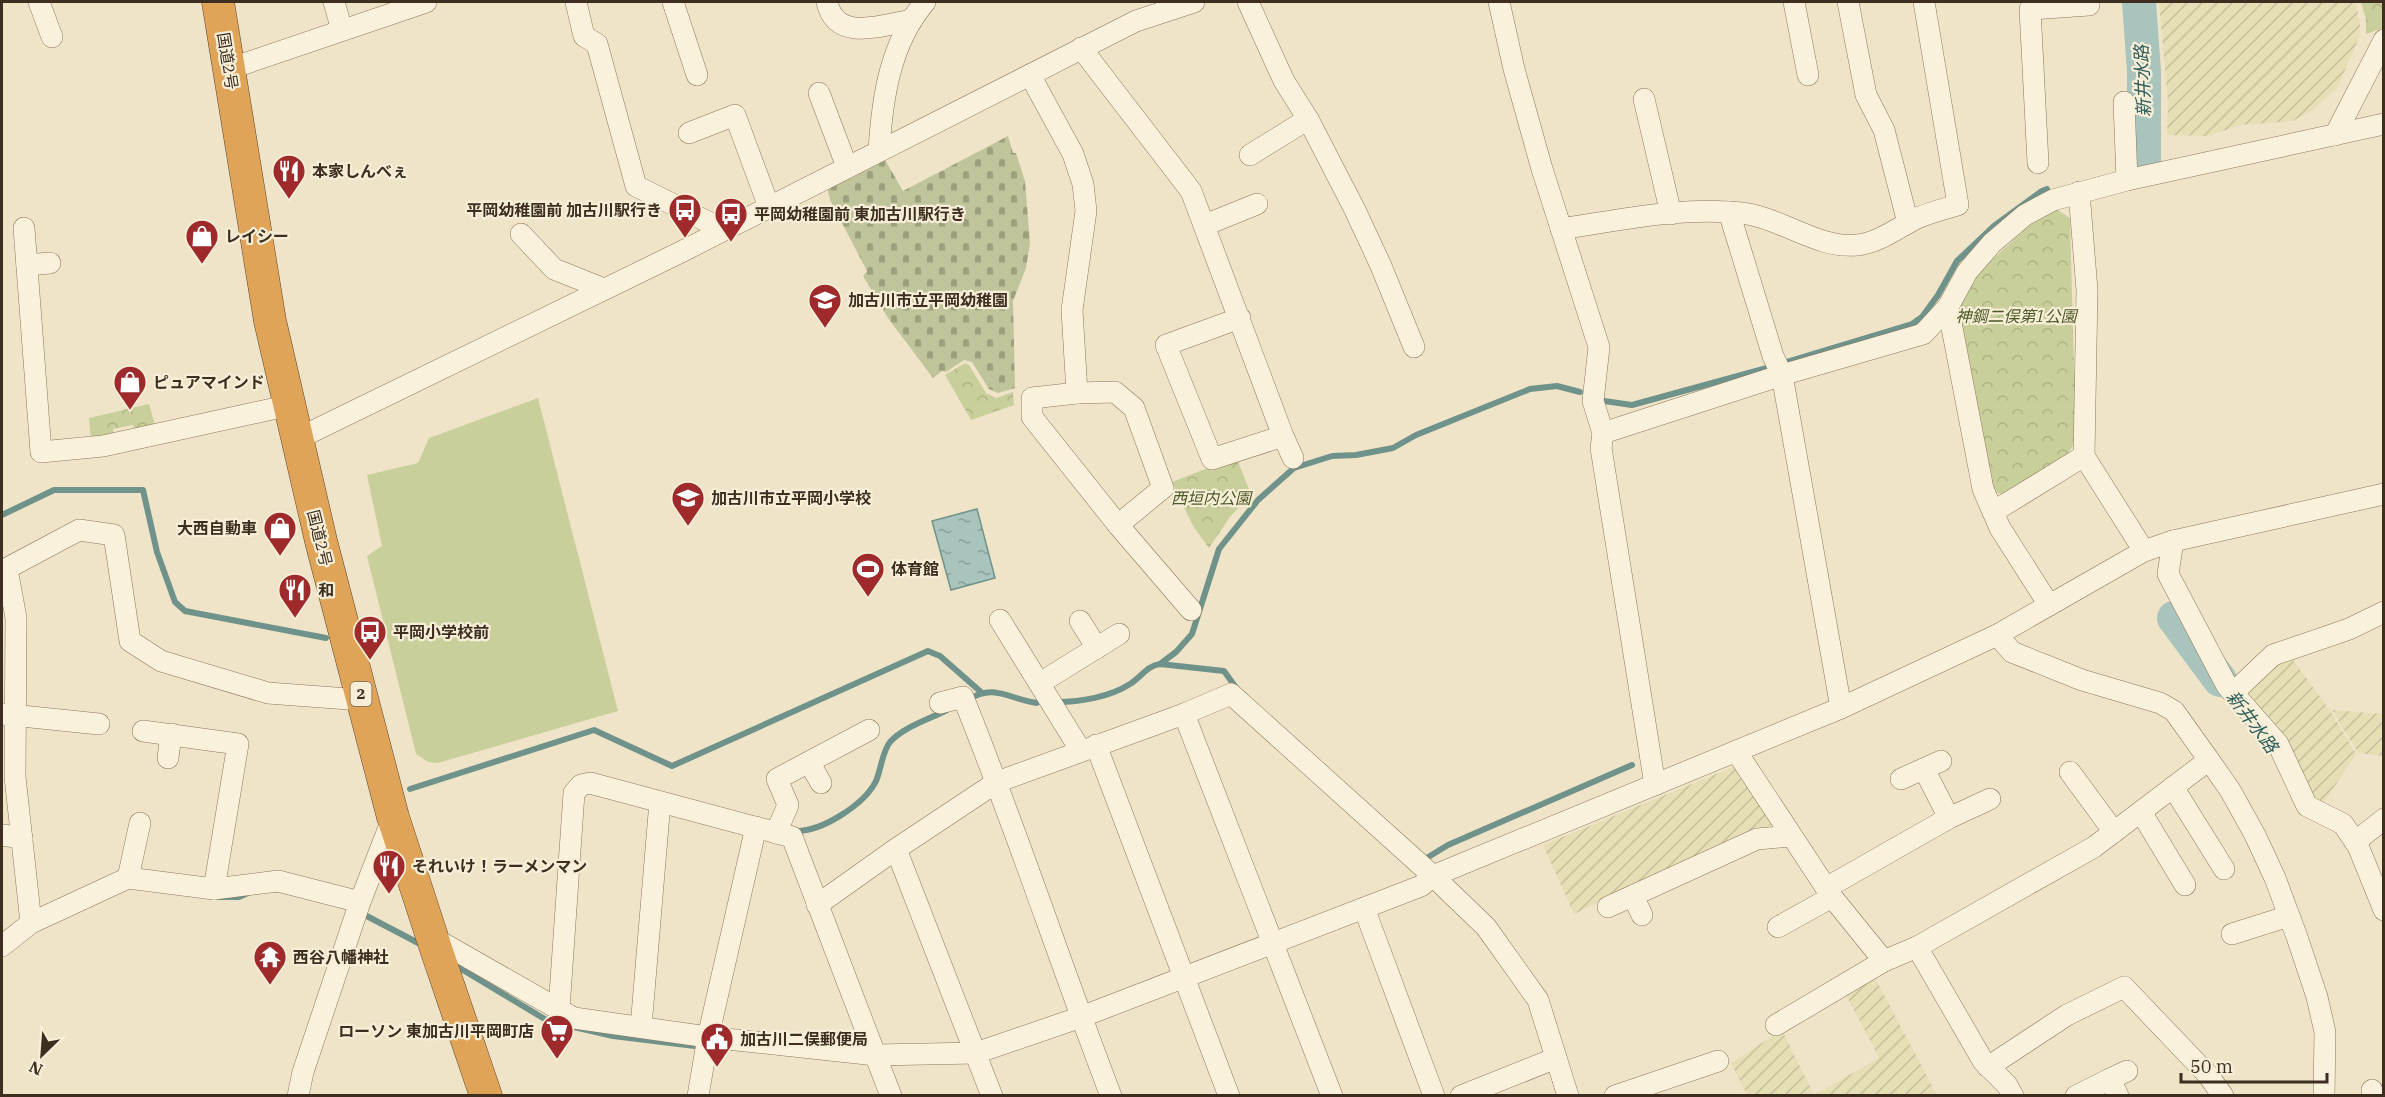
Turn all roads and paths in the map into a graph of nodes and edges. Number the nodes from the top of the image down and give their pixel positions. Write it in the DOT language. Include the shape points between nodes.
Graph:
graph roads {
  1 [pos="39,2"];
  2 [pos="218,2"];
  3 [pos="334,2"];
  4 [pos="426,2"];
  5 [pos="576,2"];
  6 [pos="673,2"];
  7 [pos="827,2"];
  8 [pos="925,2"];
  9 [pos="1194,2"];
  10 [pos="1248,2"];
  11 [pos="1499,2"];
  12 [pos="1794,2"];
  13 [pos="1848,2"];
  14 [pos="1924,2"];
  15 [pos="2088,2"];
  16 [pos="404,5"];
  17 [pos="912,20"];
  18 [pos="342,30"];
  19 [pos="52,37"];
  20 [pos="2384,40"];
  21 [pos="1081,48"];
  22 [pos="229,69"];
  23 [pos="697,75"];
  24 [pos="1030,75"];
  25 [pos="1808,75"];
  26 [pos="819,93"];
  27 [pos="1644,99"];
  28 [pos="2124,102"];
  29 [pos="1308,119"];
  30 [pos="2384,124"];
  31 [pos="688,133"];
  32 [pos="2336,135"];
  33 [pos="879,151"];
  34 [pos="1250,155"];
  35 [pos="2038,163"];
  36 [pos="847,167"];
  37 [pos="2127,180"];
  38 [pos="2079,192"];
  39 [pos="1257,204"];
  40 [pos="769,207"];
  41 [pos="1729,212"];
  42 [pos="1671,214"];
  43 [pos="1908,223"];
  44 [pos="1205,225"];
  45 [pos="24,228"];
  46 [pos="1561,229"];
  47 [pos="724,230"];
  48 [pos="521,234"];
  49 [pos="50,263"];
  50 [pos="27,265"];
  51 [pos="604,289"];
  52 [pos="1948,308"];
  53 [pos="1240,318"];
  54 [pos="1414,347"];
  55 [pos="1782,375"];
  56 [pos="1077,393"];
  57 [pos="290,405"];
  58 [pos="1603,433"];
  59 [pos="1283,436"];
  60 [pos="297,440"];
  61 [pos="2084,456"];
  62 [pos="1293,458"];
  63 [pos="2384,494"];
  64 [pos="1994,512"];
  65 [pos="1118,525"];
  66 [pos="2173,541"];
  67 [pos="2144,551"];
  68 [pos="4,570"];
  69 [pos="2049,605"];
  70 [pos="1191,610"];
  71 [pos="2384,612"];
  72 [pos="1000,620"];
  73 [pos="1080,621"];
  74 [pos="1119,634"];
  75 [pos="1997,635"];
  76 [pos="1097,648"];
  77 [pos="1040,683"];
  78 [pos="2233,693"];
  79 [pos="362,700"];
  80 [pos="940,703"];
  81 [pos="1841,708"];
  82 [pos="9,714"];
  83 [pos="1184,714"];
  84 [pos="99,724"];
  85 [pos="869,730"];
  86 [pos="143,731"];
  87 [pos="171,735"];
  88 [pos="1089,748"];
  89 [pos="1736,751"];
  90 [pos="168,758"];
  91 [pos="2209,760"];
  92 [pos="809,762"];
  93 [pos="2070,772"];
  94 [pos="1902,778"];
  95 [pos="998,782"];
  96 [pos="820,783"];
  97 [pos="1655,785"];
  98 [pos="2173,788"];
  99 [pos="1990,799"];
  100 [pos="660,802"];
  101 [pos="2141,812"];
  102 [pos="393,817"];
  103 [pos="1949,818"];
  104 [pos="2384,819"];
  105 [pos="140,822"];
  106 [pos="766,830"];
  107 [pos="2114,832"];
  108 [pos="1791,836"];
  109 [pos="12,837"];
  110 [pos="2355,842"];
  111 [pos="896,849"];
  112 [pos="2224,869"];
  113 [pos="1433,876"];
  114 [pos="128,878"];
  115 [pos="2185,885"];
  116 [pos="214,889"];
  117 [pos="1829,893"];
  118 [pos="1633,896"];
  119 [pos="817,905"];
  120 [pos="1608,907"];
  121 [pos="358,908"];
  122 [pos="1364,908"];
  123 [pos="2384,910"];
  124 [pos="1642,915"];
  125 [pos="2289,916"];
  126 [pos="31,923"];
  127 [pos="1778,927"];
  128 [pos="2232,934"];
  129 [pos="1272,942"];
  130 [pos="2,946"];
  131 [pos="1917,947"];
  132 [pos="436,949"];
  133 [pos="1884,961"];
  134 [pos="1184,977"];
  135 [pos="559,1009"];
  136 [pos="1081,1017"];
  137 [pos="1776,1025"];
  138 [pos="641,1027"];
  139 [pos="708,1037"];
  140 [pos="976,1053"];
  141 [pos="876,1055"];
  142 [pos="1556,1058"];
  143 [pos="1718,1061"];
  144 [pos="1988,1067"];
  145 [pos="2118,1082"];
  146 [pos="298,1095"];
  147 [pos="486,1095"];
  148 [pos="698,1095"];
  149 [pos="891,1095"];
  150 [pos="992,1095"];
  151 [pos="1111,1095"];
  152 [pos="1229,1095"];
  153 [pos="1332,1095"];
  154 [pos="1434,1095"];
  155 [pos="1461,1095"];
  156 [pos="1568,1095"];
  157 [pos="1614,1095"];
  158 [pos="2013,1095"];
  159 [pos="2076,1095"];
  160 [pos="2223,1095"];
  161 [pos="2324,1095"];
  1 -- 19 [label="street"];
  2 -- 22 [label="highway, 国道2号 / 2"];
  3 -- 18 [label="street"];
  4 -- 16 [label="street"];
  5 -- 47 [label="street" via="584,36 597,44 636,186"];
  6 -- 23 [label="street"];
  7 -- 17 [label="street" via="836,21 846,27"];
  8 -- 17 [label="street"];
  9 -- 21 [label="street" via="1136,21"];
  10 -- 29 [label="street" via="1284,81"];
  11 -- 46 [label="street" via="1514,69"];
  12 -- 25 [label="street"];
  13 -- 43 [label="street" via="1866,95 1884,130"];
  14 -- 43 [label="street" via="1958,205"];
  15 -- 35 [label="street" via="2089,5 2030,9"];
  16 -- 18 [label="street"];
  17 -- 33 [label="street" via="885,90"];
  18 -- 22 [label="street"];
  20 -- 32 [label="street"];
  21 -- 24 [label="street"];
  21 -- 44 [label="street" via="1191,191"];
  22 -- 57 [label="highway, 国道2号 / 2" via="270,321"];
  24 -- 33 [label="street"];
  24 -- 56 [label="street" via="1073,154 1083,184 1086,211 1072,310"];
  26 -- 36 [label="street"];
  27 -- 42 [label="street"];
  28 -- 37 [label="street"];
  29 -- 34 [label="street"];
  29 -- 54 [label="street" via="1377,257"];
  30 -- 32 [label="street"];
  31 -- 40 [label="street" via="735,114"];
  32 -- 37 [label="street"];
  33 -- 36 [label="street"];
  36 -- 40 [label="street"];
  37 -- 38 [label="street"];
  38 -- 52 [label="street" via="2025,215 1992,243 1967,272"];
  38 -- 61 [label="street" via="2086,291"];
  39 -- 44 [label="street"];
  40 -- 47 [label="street"];
  41 -- 42 [label="street"];
  41 -- 43 [label="street" via="1763,218 1830,243 1854,245 1866,244"];
  41 -- 55 [label="street"];
  42 -- 46 [label="street"];
  44 -- 53 [label="street"];
  45 -- 50 [label="street"];
  46 -- 58 [label="street" via="1599,347 1593,401"];
  47 -- 51 [label="street"];
  48 -- 51 [label="street" via="554,269"];
  49 -- 50 [label="street"];
  50 -- 57 [label="street" via="41,452 103,446"];
  51 -- 60 [label="street"];
  52 -- 55 [label="street" via="1923,333"];
  52 -- 64 [label="street" via="1983,489"];
  53 -- 59 [label="street"];
  53 -- 59 [label="street" via="1166,345 1212,459"];
  55 -- 58 [label="street"];
  55 -- 81 [label="street"];
  56 -- 65 [label="street" via="1032,398 1032,417"];
  56 -- 65 [label="street" via="1115,392 1134,408 1163,488"];
  57 -- 60 [label="highway, 国道2号 / 2"];
  58 -- 97 [label="street" via="1601,448"];
  59 -- 62 [label="street"];
  60 -- 79 [label="highway, 国道2号 / 2"];
  61 -- 64 [label="street"];
  61 -- 67 [label="street"];
  63 -- 66 [label="street"];
  64 -- 69 [label="street"];
  65 -- 70 [label="street" via="1174,577"];
  66 -- 67 [label="street"];
  66 -- 78 [label="street" via="2169,573"];
  67 -- 69 [label="street"];
  68 -- 79 [label="street" via="79,530 114,535 130,641 161,661 268,693"];
  68 -- 82 [label="street" via="16,618"];
  69 -- 75 [label="street"];
  71 -- 78 [label="street" via="2349,629 2273,655"];
  72 -- 77 [label="street"];
  73 -- 76 [label="street"];
  74 -- 76 [label="street"];
  75 -- 81 [label="street"];
  75 -- 91 [label="street" via="2012,652 2174,711"];
  76 -- 77 [label="street"];
  77 -- 88 [label="street"];
  78 -- 110 [label="street" via="2278,744 2307,806 2343,824"];
  79 -- 102 [label="highway, 国道2号 / 2"];
  80 -- 95 [label="street" via="963,697"];
  81 -- 89 [label="street"];
  82 -- 84 [label="street"];
  82 -- 109 [label="street" via="15,777"];
  83 -- 88 [label="street"];
  83 -- 113 [label="street" via="1231,694"];
  83 -- 129 [label="street"];
  85 -- 92 [label="street"];
  86 -- 87 [label="street"];
  87 -- 90 [label="street"];
  87 -- 116 [label="street" via="238,744"];
  88 -- 95 [label="street"];
  88 -- 134 [label="street"];
  89 -- 97 [label="street"];
  89 -- 108 [label="street"];
  91 -- 98 [label="street"];
  91 -- 125 [label="street" via="2255,835"];
  92 -- 96 [label="street"];
  92 -- 106 [label="street" via="777,779 788,806"];
  93 -- 107 [label="street"];
  94 -- 103 [label="street" via="1933,765"];
  95 -- 111 [label="street"];
  95 -- 136 [label="street"];
  97 -- 113 [label="street"];
  98 -- 101 [label="street"];
  98 -- 112 [label="street"];
  99 -- 103 [label="street"];
  100 -- 106 [label="street"];
  100 -- 135 [label="street" via="590,783 581,785 574,793"];
  100 -- 138 [label="street"];
  101 -- 107 [label="street"];
  101 -- 115 [label="street"];
  102 -- 121 [label="street"];
  102 -- 132 [label="highway, 国道2号 / 2"];
  103 -- 117 [label="street"];
  104 -- 110 [label="street"];
  105 -- 114 [label="street"];
  106 -- 119 [label="street" via="792,837"];
  106 -- 139 [label="street"];
  107 -- 131 [label="street"];
  108 -- 117 [label="street"];
  108 -- 118 [label="street" via="1757,839"];
  109 -- 126 [label="street"];
  110 -- 123 [label="street"];
  111 -- 119 [label="street"];
  111 -- 140 [label="street"];
  113 -- 122 [label="street" via="1421,886"];
  113 -- 142 [label="street" via="1486,927 1507,954 1538,1000"];
  114 -- 116 [label="street"];
  114 -- 126 [label="street"];
  116 -- 121 [label="street" via="278,880"];
  117 -- 127 [label="street"];
  117 -- 133 [label="street"];
  118 -- 120 [label="street"];
  118 -- 124 [label="street"];
  119 -- 141 [label="street"];
  121 -- 146 [label="street"];
  122 -- 129 [label="street"];
  122 -- 154 [label="street"];
  125 -- 128 [label="street"];
  125 -- 161 [label="street" via="2325,1032"];
  126 -- 130 [label="street"];
  129 -- 134 [label="street"];
  129 -- 153 [label="street"];
  131 -- 133 [label="street"];
  131 -- 144 [label="street"];
  132 -- 135 [label="street"];
  132 -- 147 [label="highway, 国道2号 / 2"];
  133 -- 137 [label="street"];
  134 -- 136 [label="street"];
  134 -- 152 [label="street"];
  135 -- 138 [label="street" via="574,1018"];
  136 -- 140 [label="street"];
  136 -- 151 [label="street"];
  138 -- 139 [label="street"];
  139 -- 141 [label="street"];
  139 -- 148 [label="street"];
  140 -- 141 [label="street"];
  140 -- 150 [label="street"];
  141 -- 149 [label="street"];
  142 -- 155 [label="street"];
  142 -- 156 [label="street"];
  143 -- 157 [label="street"];
  144 -- 158 [label="street"];
  144 -- 160 [label="street" via="2067,1015 2124,987"];
  145 -- 159 [label="street"];
}
